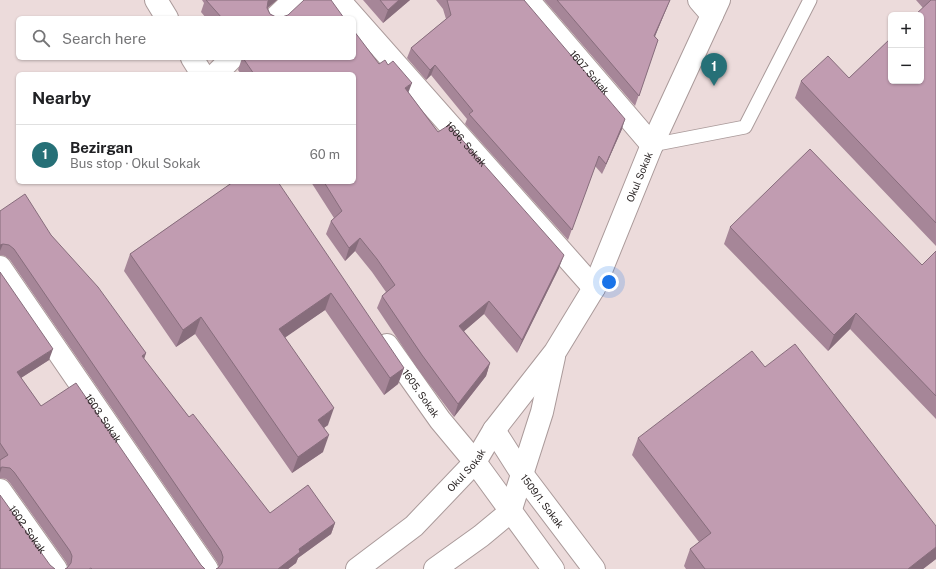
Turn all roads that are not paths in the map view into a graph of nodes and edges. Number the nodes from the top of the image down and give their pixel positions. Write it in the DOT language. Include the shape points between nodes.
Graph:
graph roads {
  1 [pos="156,0"];
  2 [pos="294,0"];
  3 [pos="339,0"];
  4 [pos="528,0"];
  5 [pos="810,0"];
  6 [pos="710,5"];
  7 [pos="167,16"];
  8 [pos="277,16"];
  9 [pos="353,16"];
  10 [pos="356,19"];
  11 [pos="193,60"];
  12 [pos="230,60"];
  13 [pos="201,72"];
  14 [pos="218,72"];
  15 [pos="652,145"];
  16 [pos="0,267"];
  17 [pos="594,288"];
  18 [pos="374,326"];
  19 [pos="555,352"];
  20 [pos="494,430"];
  21 [pos="475,462"];
  22 [pos="522,474"];
  23 [pos="0,490"];
  24 [pos="510,512"];
  25 [pos="56,569"];
  26 [pos="208,569"];
  27 [pos="357,569"];
  28 [pos="436,569"];
  29 [pos="553,569"];
  30 [pos="594,569"];
  1 -- 7 [label="street"];
  2 -- 8 [label="street"];
  3 -- 9 [label="street, 1606. Sokak"];
  4 -- 15 [label="street, 1607. Sokak"];
  5 -- 15 [label="lane" via="745,127"];
  6 -- 15 [label="street, Okul Sokak"];
  10 -- 17 [label="street, 1606. Sokak"];
  11 -- 13 [label="street"];
  12 -- 14 [label="street"];
  15 -- 17 [label="street, Okul Sokak"];
  16 -- 26 [label="street, 1603. Sokak"];
  17 -- 19 [label="street, Okul Sokak"];
  18 -- 21 [label="street, 1605. Sokak" via="440,420"];
  19 -- 20 [label="street, Okul Sokak"];
  19 -- 22 [label="street, Okul Sokak" via="542,412"];
  20 -- 21 [label="street, Okul Sokak"];
  20 -- 22 [label="street, 1509/1. Sokak"];
  21 -- 24 [label="street"];
  21 -- 27 [label="street, Okul Sokak" via="414,526"];
  22 -- 24 [label="street, Okul Sokak"];
  22 -- 30 [label="street, 1509/1. Sokak"];
  23 -- 25 [label="street, 1602. Sokak"];
  24 -- 28 [label="street"];
  24 -- 29 [label="street"];
}
